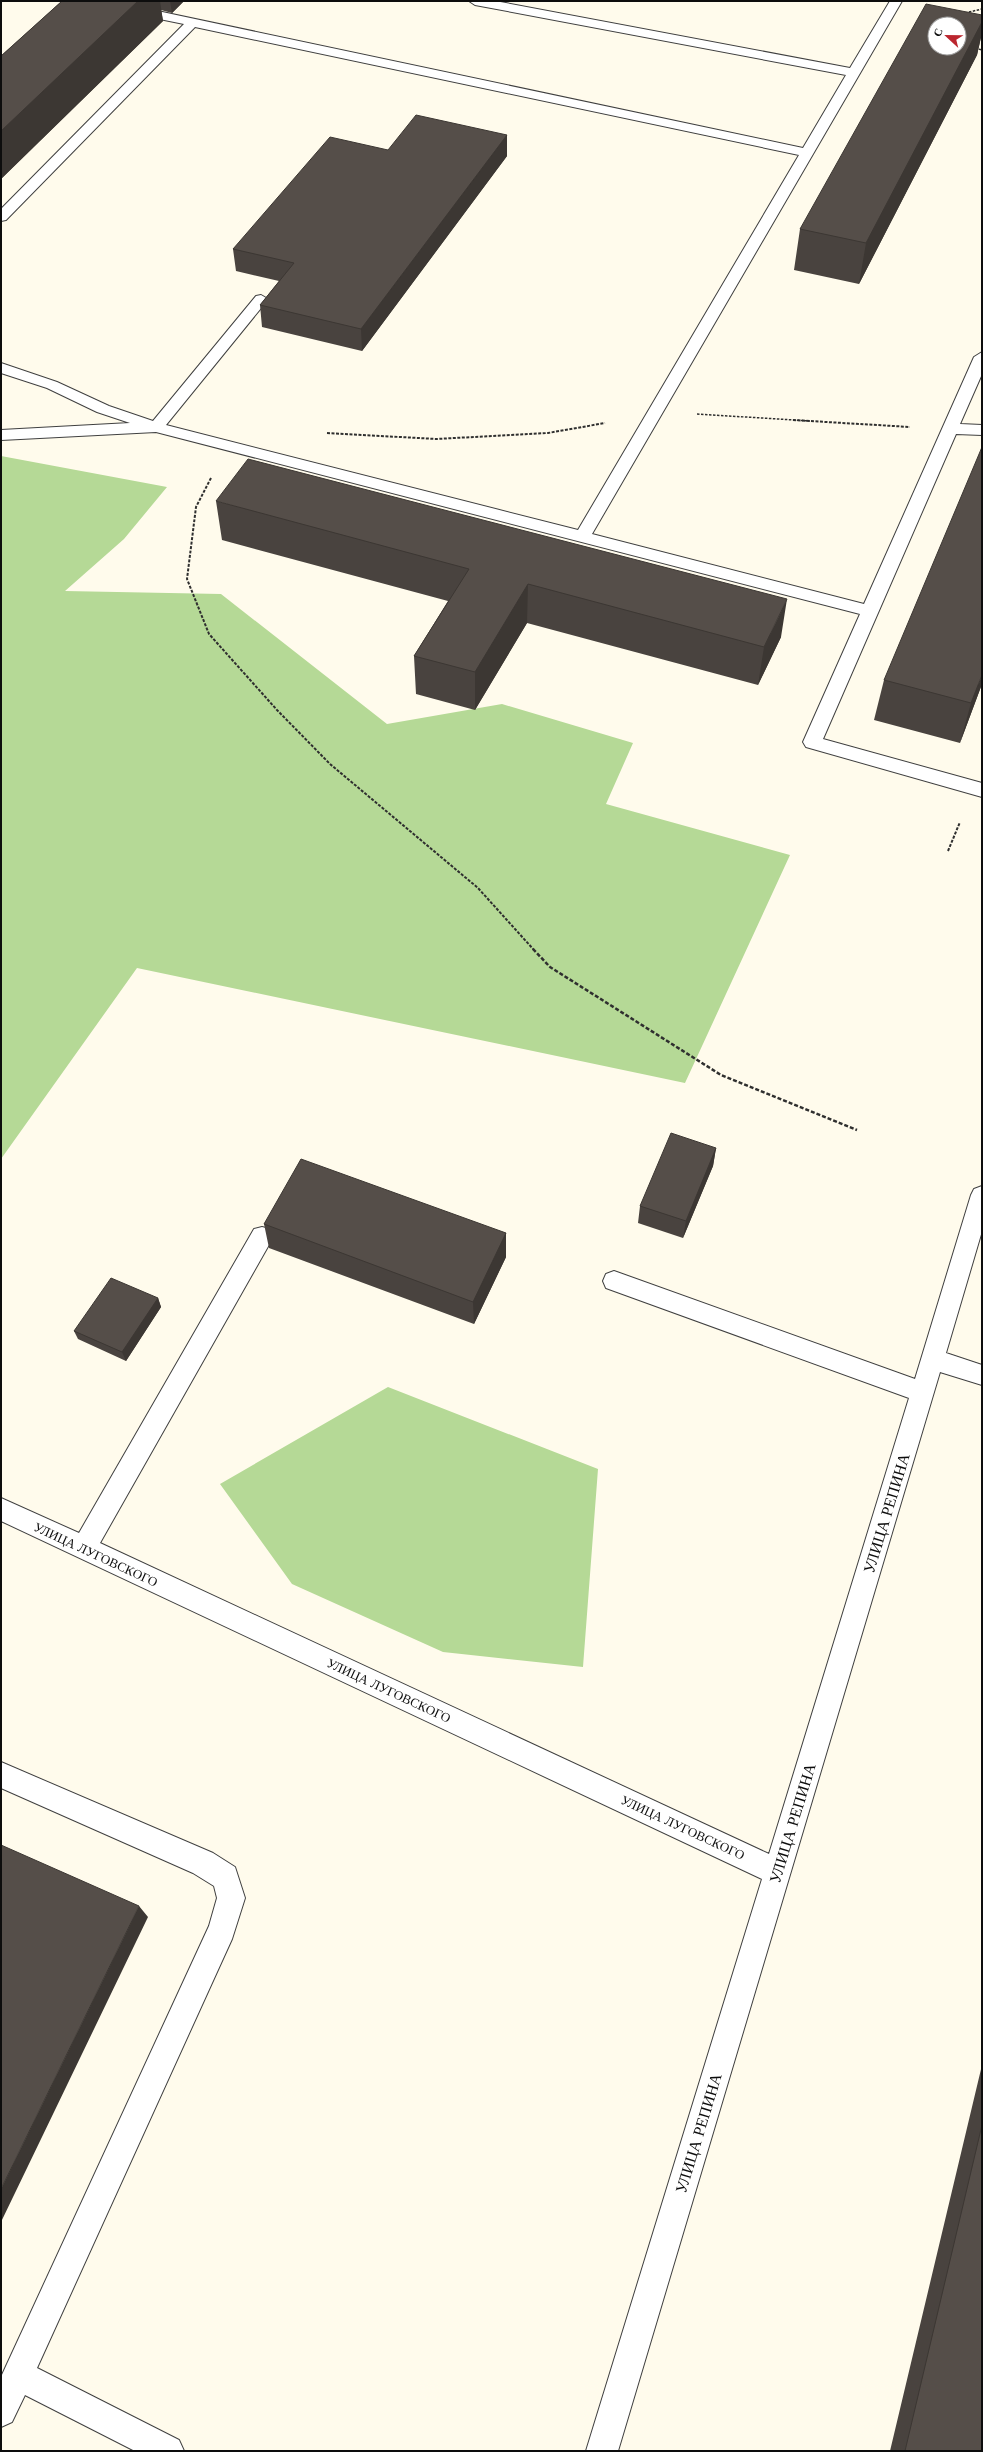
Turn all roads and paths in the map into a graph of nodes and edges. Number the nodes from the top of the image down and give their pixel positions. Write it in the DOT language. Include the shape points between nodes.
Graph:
graph roads {
  1 [pos="142,1"];
  2 [pos="475,1"];
  3 [pos="896,1"];
  4 [pos="982,9"];
  5 [pos="960,14"];
  6 [pos="192,23"];
  7 [pos="974,48"];
  8 [pos="982,50"];
  9 [pos="854,73"];
  10 [pos="807,153"];
  11 [pos="1,217"];
  12 [pos="261,299"];
  13 [pos="982,357"];
  14 [pos="1,368"];
  15 [pos="654,414"];
  16 [pos="156,427"];
  17 [pos="950,429"];
  18 [pos="982,430"];
  19 [pos="319,432"];
  20 [pos="1,435"];
  21 [pos="227,446"];
  22 [pos="582,537"];
  23 [pos="870,611"];
  24 [pos="982,790"];
  25 [pos="857,1130"];
  26 [pos="982,1195"];
  27 [pos="262,1236"];
  28 [pos="614,1281"];
  29 [pos="933,1359"];
  30 [pos="982,1375"];
  31 [pos="922,1392"];
  32 [pos="1,1510"];
  33 [pos="84,1548"];
  34 [pos="1,1775"];
  35 [pos="777,1872"];
  36 [pos="18,2375"];
  37 [pos="1,2412"];
  38 [pos="168,2451"];
  39 [pos="602,2451"];
  1 -- 6 [label="street" via="132,10"];
  2 -- 9 [label="street"];
  3 -- 9 [label="street"];
  4 -- 5 [label="path"];
  6 -- 10 [label="street"];
  6 -- 11 [label="street"];
  7 -- 8 [label="path"];
  9 -- 10 [label="street"];
  10 -- 15 [label="street"];
  12 -- 16 [label="street"];
  13 -- 17 [label="street"];
  14 -- 16 [label="street" via="52,385 103,410"];
  15 -- 17 [label="path" via="679,413"];
  15 -- 19 [label="path" via="548,434 436,439"];
  15 -- 22 [label="street"];
  16 -- 20 [label="street"];
  16 -- 21 [label="street"];
  17 -- 18 [label="street"];
  17 -- 23 [label="street"];
  21 -- 22 [label="street"];
  21 -- 25 [label="path" via="196,507 187,579 209,634 277,710 330,764 478,888 550,967 721,1075"];
  22 -- 23 [label="street"];
  23 -- 24 [label="street" via="812,742"];
  26 -- 29 [label="street, УЛИЦА РЕПИНА"];
  27 -- 33 [label="street"];
  28 -- 31 [label="street"];
  29 -- 30 [label="street"];
  29 -- 31 [label="street, УЛИЦА РЕПИНА"];
  31 -- 35 [label="street, УЛИЦА РЕПИНА"];
  32 -- 33 [label="street, УЛИЦА ЛУГОВСКОГО"];
  33 -- 35 [label="street, УЛИЦА ЛУГОВСКОГО"];
  34 -- 36 [label="street" via="203,1863 225,1877 231,1898 222,1929"];
  35 -- 39 [label="street, УЛИЦА РЕПИНА"];
  36 -- 37 [label="street"];
  36 -- 38 [label="street"];
}
